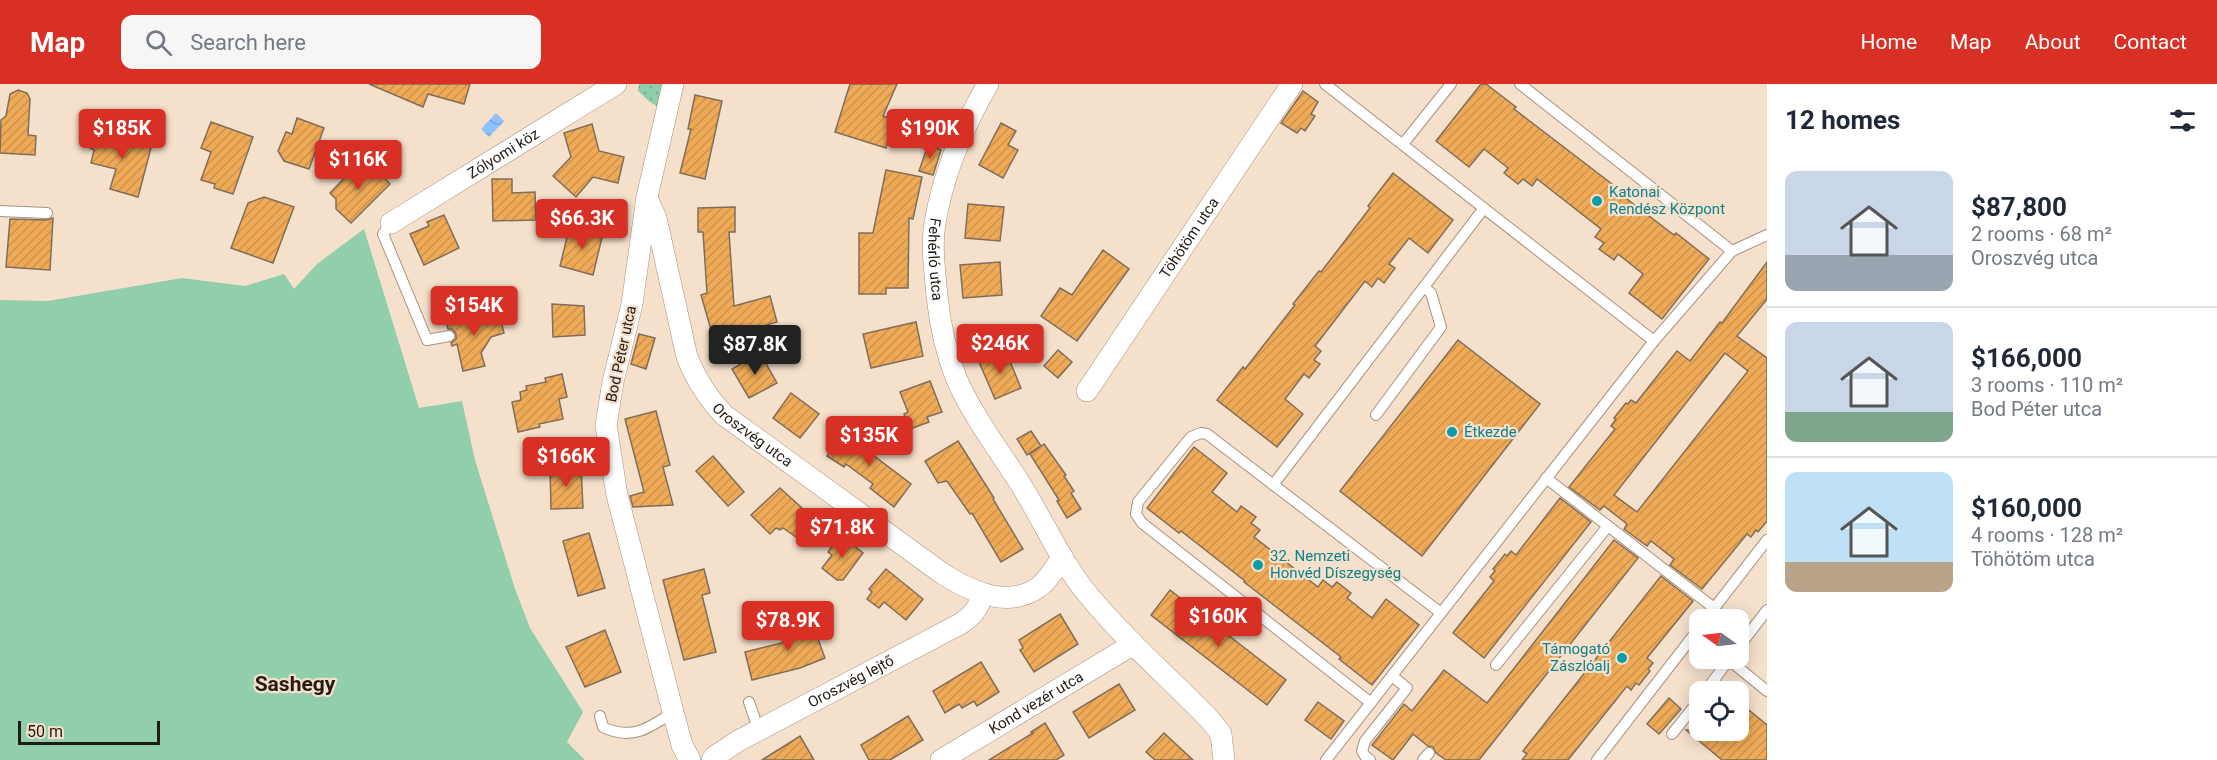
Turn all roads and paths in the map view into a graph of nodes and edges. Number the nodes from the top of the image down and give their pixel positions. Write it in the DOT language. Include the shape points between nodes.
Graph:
graph roads {
  1 [pos="616,84"];
  2 [pos="674,84"];
  3 [pos="988,84"];
  4 [pos="1292,84"];
  5 [pos="1325,84"];
  6 [pos="1451,84"];
  7 [pos="1520,84"];
  8 [pos="1403,144"];
  9 [pos="647,197"];
  10 [pos="1484,208"];
  11 [pos="0,211"];
  12 [pos="47,213"];
  13 [pos="390,223"];
  14 [pos="1762,237"];
  15 [pos="1767,246"];
  16 [pos="1732,251"];
  17 [pos="1424,287"];
  18 [pos="450,336"];
  19 [pos="1654,340"];
  20 [pos="1087,391"];
  21 [pos="1376,415"];
  22 [pos="1546,478"];
  23 [pos="1273,485"];
  24 [pos="1608,526"];
  25 [pos="1767,540"];
  26 [pos="1062,557"];
  27 [pos="982,595"];
  28 [pos="1714,608"];
  29 [pos="1767,610"];
  30 [pos="1440,613"];
  31 [pos="1749,634"];
  32 [pos="1689,642"];
  33 [pos="1132,645"];
  34 [pos="1496,665"];
  35 [pos="1722,669"];
  36 [pos="1742,669"];
  37 [pos="1392,676"];
  38 [pos="1713,681"];
  39 [pos="1767,691"];
  40 [pos="749,702"];
  41 [pos="1371,703"];
  42 [pos="673,712"];
  43 [pos="1689,713"];
  44 [pos="600,716"];
  45 [pos="759,731"];
  46 [pos="1672,734"];
  47 [pos="690,760"];
  48 [pos="712,760"];
  49 [pos="941,760"];
  50 [pos="1224,760"];
  51 [pos="1326,760"];
  52 [pos="1370,760"];
  53 [pos="1597,760"];
  1 -- 13 [label="street, Zólyomi köz"];
  2 -- 9 [label="street, Bod Péter utca"];
  3 -- 26 [label="street, Fehérló utca" via="952,156 935,224 934,264 940,318 946,351 958,381"];
  4 -- 20 [label="street, Töhötöm utca"];
  5 -- 8 [label="lane"];
  6 -- 8 [label="lane"];
  7 -- 16 [label="lane"];
  8 -- 10 [label="lane"];
  9 -- 27 [label="street, Oroszvég utca" via="656,219 687,357 705,395 724,415 850,507 943,574"];
  9 -- 42 [label="street, Bod Péter utca" via="632,304 606,425 617,495"];
  10 -- 17 [label="lane"];
  10 -- 19 [label="lane"];
  11 -- 12 [label="lane"];
  13 -- 18 [label="lane" via="383,234 427,340"];
  14 -- 15 [label="lane"];
  14 -- 16 [label="lane"];
  16 -- 19 [label="lane"];
  17 -- 21 [label="lane" via="1431,293 1441,327"];
  17 -- 23 [label="lane"];
  19 -- 22 [label="lane"];
  22 -- 24 [label="lane"];
  22 -- 30 [label="lane"];
  23 -- 30 [label="lane"];
  23 -- 41 [label="lane" via="1207,434 1195,434 1138,502 1136,514 1142,523"];
  24 -- 28 [label="lane"];
  24 -- 34 [label="lane"];
  25 -- 28 [label="lane"];
  26 -- 27 [label="street, Oroszvég utca" via="1039,587 1014,596"];
  26 -- 33 [label="street" via="1089,596"];
  27 -- 45 [label="street, Oroszvég lejtő" via="977,610 960,624"];
  29 -- 31 [label="lane"];
  30 -- 37 [label="lane"];
  32 -- 53 [label="lane"];
  33 -- 49 [label="street, Kond vezér utca"];
  33 -- 50 [label="street" via="1211,721 1221,734"];
  35 -- 38 [label="lane"];
  36 -- 39 [label="lane"];
  37 -- 41 [label="lane"];
  37 -- 52 [label="lane" via="1407,688 1365,741 1362,751"];
  40 -- 45 [label="lane"];
  41 -- 51 [label="lane"];
  42 -- 44 [label="lane" via="649,729 632,733 603,727"];
  42 -- 47 [label="street, Bod Péter utca"];
  43 -- 46 [label="lane"];
  45 -- 48 [label="street, Oroszvég lejtő"];
}
